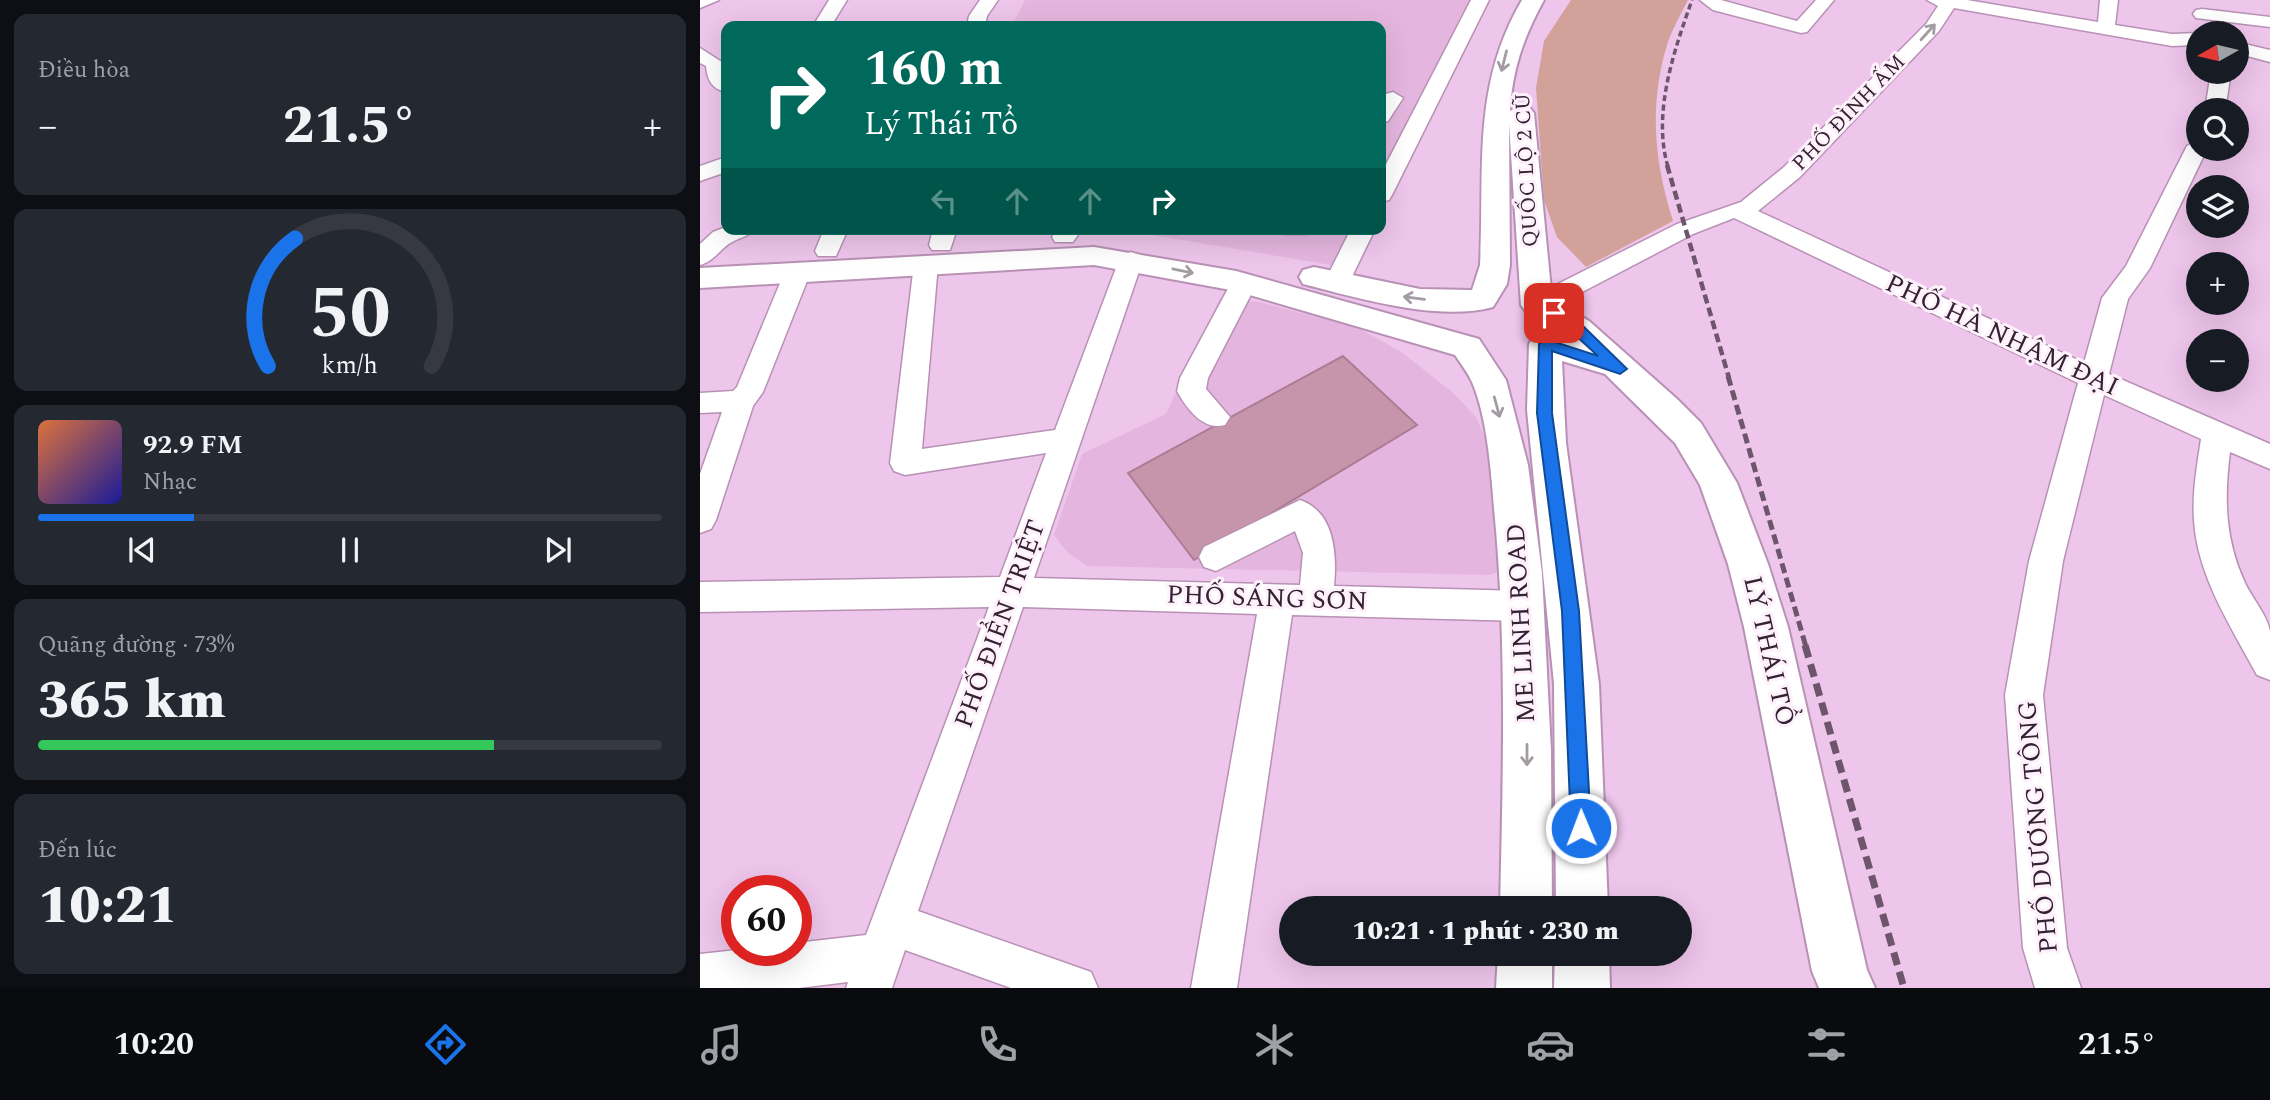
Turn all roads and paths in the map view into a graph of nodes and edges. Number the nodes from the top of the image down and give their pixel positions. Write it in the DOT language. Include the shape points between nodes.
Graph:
graph roads {
  1 [pos="710,0"];
  2 [pos="838,0"];
  3 [pos="989,0"];
  4 [pos="1480,0"];
  5 [pos="1533,0"];
  6 [pos="1556,0"];
  7 [pos="1709,0"];
  8 [pos="1825,0"];
  9 [pos="2109,0"];
  10 [pos="1941,1"];
  11 [pos="700,3"];
  12 [pos="2200,7"];
  13 [pos="825,21"];
  14 [pos="977,21"];
  15 [pos="2270,22"];
  16 [pos="2106,29"];
  17 [pos="2186,40"];
  18 [pos="2249,50"];
  19 [pos="2270,56"];
  20 [pos="714,60"];
  21 [pos="721,82"];
  22 [pos="1393,98"];
  23 [pos="1386,109"];
  24 [pos="1391,154"];
  25 [pos="2190,161"];
  26 [pos="721,166"];
  27 [pos="700,174"];
  28 [pos="1386,174"];
  29 [pos="1735,209"];
  30 [pos="727,235"];
  31 [pos="1047,235"];
  32 [pos="1090,235"];
  33 [pos="1360,235"];
  34 [pos="831,240"];
  35 [pos="937,246"];
  36 [pos="700,258"];
  37 [pos="1131,260"];
  38 [pos="798,271"];
  39 [pos="700,278"];
  40 [pos="1244,283"];
  41 [pos="1337,283"];
  42 [pos="1482,300"];
  43 [pos="1527,342"];
  44 [pos="1467,346"];
  45 [pos="2094,379"];
  46 [pos="740,401"];
  47 [pos="700,403"];
  48 [pos="1215,417"];
  49 [pos="2217,433"];
  50 [pos="1067,439"];
  51 [pos="2270,457"];
  52 [pos="700,520"];
  53 [pos="1216,557"];
  54 [pos="1012,592"];
  55 [pos="700,597"];
  56 [pos="1278,597"];
  57 [pos="1316,599"];
  58 [pos="1523,606"];
  59 [pos="2270,663"];
  60 [pos="1526,896"];
  61 [pos="1582,896"];
  62 [pos="880,956"];
  63 [pos="1525,966"];
  64 [pos="1582,966"];
  65 [pos="700,977"];
  66 [pos="1842,982"];
  67 [pos="1075,988"];
  68 [pos="1214,988"];
  69 [pos="1524,988"];
  70 [pos="1582,988"];
  71 [pos="2058,988"];
  1 -- 11 [label="street"];
  2 -- 13 [label="street"];
  3 -- 14 [label="street"];
  4 -- 24 [label="street"];
  5 -- 42 [label="main road, QUỐC LỘ 2 CŨ, one-way" via="1510,37 1500,75 1494,270"];
  6 -- 43 [label="main road, QUỐC LỘ 2 CŨ" via="1532,38 1521,100"];
  7 -- 8 [label="street" via="1801,29"];
  9 -- 16 [label="street"];
  10 -- 16 [label="street"];
  10 -- 29 [label="street, PHỐ ĐÌNH ẤM" via="1933,27 1792,172 1747,208"];
  12 -- 15 [label="street"];
  16 -- 17 [label="street"];
  18 -- 19 [label="street"];
  20 -- 21 [label="street"];
  22 -- 23 [label="street"];
  24 -- 28 [label="street"];
  25 -- 45 [label="street, PHỐ DƯƠNG TÔNG" via="2137,268 2115,298"];
  26 -- 27 [label="street"];
  29 -- 43 [label="street, PHỐ ĐÌNH ẤM" via="1685,229"];
  29 -- 45 [label="street, PHỐ HÀ NHẬM ĐẠI"];
  30 -- 36 [label="street"];
  31 -- 35 [label="main road"];
  32 -- 41 [label="main road" via="1137,239"];
  33 -- 41 [label="street"];
  34 -- 35 [label="main road"];
  34 -- 36 [label="main road"];
  35 -- 37 [label="main road"];
  35 -- 38 [label="main road"];
  35 -- 50 [label="street" via="905,463"];
  37 -- 40 [label="main road, one-way"];
  37 -- 50 [label="street, PHỐ ĐIỂN TRIỆT"];
  38 -- 39 [label="main road"];
  38 -- 46 [label="street" via="749,392"];
  40 -- 44 [label="main road"];
  40 -- 48 [label="street" via="1191,391"];
  42 -- 41 [label="main road, one-way" via="1420,299"];
  42 -- 43 [label="main road" via="1510,297"];
  42 -- 44 [label="main road" via="1469,306 1458,321 1460,337"];
  43 -- 44 [label="main road" via="1485,356"];
  43 -- 61 [label="main road, ME LINH ROAD" via="1544,413 1571,611"];
  43 -- 66 [label="main road, LÝ THÁI TỔ" via="1620,369 1688,433 1708,465 1748,564 1766,627"];
  44 -- 58 [label="main road, ME LINH ROAD, one-way" via="1489,380 1504,433"];
  45 -- 49 [label="street, PHỐ HÀ NHẬM ĐẠI"];
  45 -- 71 [label="street, PHỐ DƯƠNG TÔNG" via="2046,561 2024,695 2045,948"];
  46 -- 47 [label="street"];
  46 -- 52 [label="street"];
  49 -- 51 [label="street, PHỐ HÀ NHẬM ĐẠI"];
  49 -- 59 [label="street" via="2210,502 2212,535 2231,589"];
  50 -- 54 [label="street, PHỐ ĐIỂN TRIỆT"];
  53 -- 57 [label="street" via="1300,513 1317,532"];
  54 -- 55 [label="street, PHỐ SÁNG SƠN"];
  54 -- 56 [label="street, PHỐ SÁNG SƠN"];
  54 -- 62 [label="street, PHỐ ĐIỂN TRIỆT"];
  56 -- 57 [label="street, PHỐ SÁNG SƠN"];
  56 -- 68 [label="street"];
  57 -- 58 [label="street, PHỐ SÁNG SƠN"];
  58 -- 60 [label="main road, ME LINH ROAD, one-way"];
  62 -- 65 [label="street"];
  62 -- 67 [label="street"];
  63 -- 69 [label="main road"];
  64 -- 70 [label="main road"];
}
